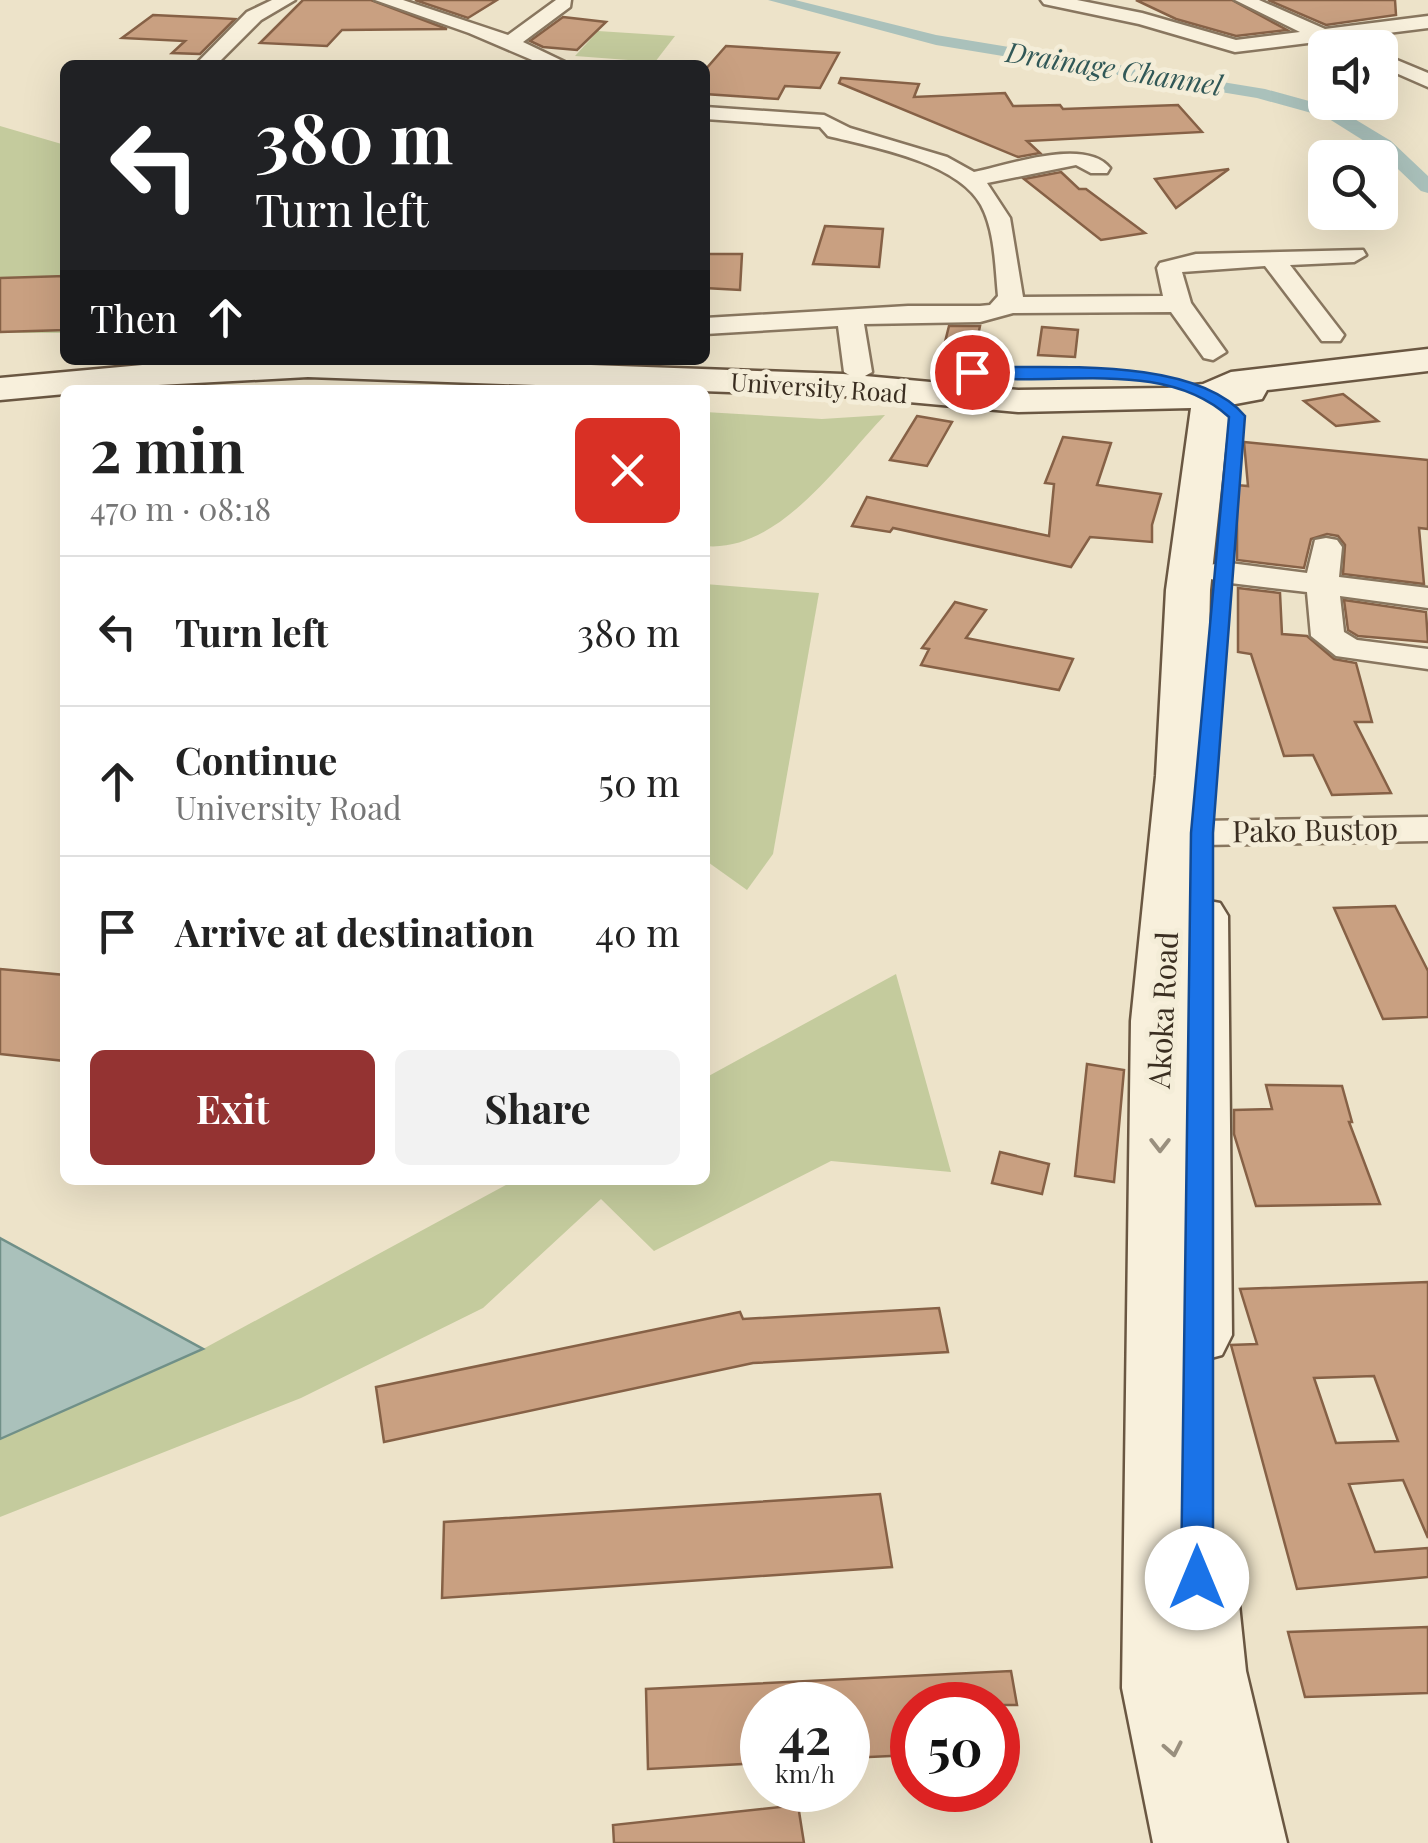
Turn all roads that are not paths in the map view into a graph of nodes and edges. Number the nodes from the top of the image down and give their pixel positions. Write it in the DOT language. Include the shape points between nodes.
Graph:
graph roads {
  1 [pos="286,0"];
  2 [pos="384,0"];
  3 [pos="1050,0"];
  4 [pos="1244,0"];
  5 [pos="564,3"];
  6 [pos="1428,22"];
  7 [pos="1310,30"];
  8 [pos="1368,30"];
  9 [pos="1308,38"];
  10 [pos="511,44"];
  11 [pos="210,60"];
  12 [pos="549,60"];
  13 [pos="1398,67"];
  14 [pos="1428,81"];
  15 [pos="710,112"];
  16 [pos="710,130"];
  17 [pos="836,131"];
  18 [pos="1099,168"];
  19 [pos="968,180"];
  20 [pos="1354,255"];
  21 [pos="1272,258"];
  22 [pos="1178,304"];
  23 [pos="1008,305"];
  24 [pos="850,318"];
  25 [pos="710,326"];
  26 [pos="1350,350"];
  27 [pos="1428,362"];
  28 [pos="178,365"];
  29 [pos="566,365"];
  30 [pos="858,372"];
  31 [pos="1113,376"];
  32 [pos="0,381"];
  33 [pos="965,384"];
  34 [pos="0,390"];
  35 [pos="1230,398"];
  36 [pos="1326,547"];
  37 [pos="1222,572"];
  38 [pos="1322,586"];
  39 [pos="1428,598"];
  40 [pos="1428,659"];
  41 [pos="1202,833"];
  42 [pos="1423,838"];
  43 [pos="1185,1689"];
  44 [pos="1195,1843"];
  45 [pos="1245,1843"];
  1 -- 11 [label="street" via="254,16"];
  2 -- 10 [label="street"];
  3 -- 9 [label="street" via="1224,45"];
  4 -- 7 [label="street"];
  5 -- 10 [label="street"];
  6 -- 8 [label="street"];
  10 -- 12 [label="street"];
  13 -- 14 [label="street"];
  15 -- 17 [label="street" via="814,119"];
  16 -- 17 [label="street" via="811,136"];
  17 -- 19 [label="street" via="924,157"];
  18 -- 19 [label="street" via="1076,158"];
  19 -- 23 [label="street" via="995,212"];
  20 -- 21 [label="street"];
  21 -- 22 [label="street" via="1179,262 1169,268"];
  21 -- 26 [label="street"];
  22 -- 23 [label="street"];
  22 -- 35 [label="street"];
  23 -- 24 [label="street" via="980,314"];
  24 -- 25 [label="street"];
  24 -- 30 [label="street"];
  26 -- 27 [label="main road"];
  26 -- 31 [label="main road, University Road"];
  26 -- 35 [label="main road" via="1222,386"];
  27 -- 35 [label="main road"];
  28 -- 32 [label="main road"];
  29 -- 30 [label="main road, University Road"];
  30 -- 33 [label="main road, University Road"];
  31 -- 33 [label="main road, University Road"];
  31 -- 35 [label="main road" via="1173,382"];
  33 -- 34 [label="main road, University Road" via="843,386 359,366 213,370"];
  33 -- 35 [label="main road, University Road" via="1018,401 1174,426"];
  35 -- 37 [label="main road"];
  35 -- 43 [label="main road, Akoka Road, one-way" via="1188,590 1181,776 1160,1021"];
  36 -- 38 [label="street"];
  37 -- 38 [label="street"];
  37 -- 41 [label="main road"];
  38 -- 39 [label="street"];
  38 -- 40 [label="street" via="1328,636 1338,644"];
  41 -- 42 [label="street, Pako Bustop"];
  41 -- 43 [label="main road" via="1196,1618"];
  43 -- 44 [label="main road, Akoka Road, one-way"];
  43 -- 45 [label="main road"];
}
